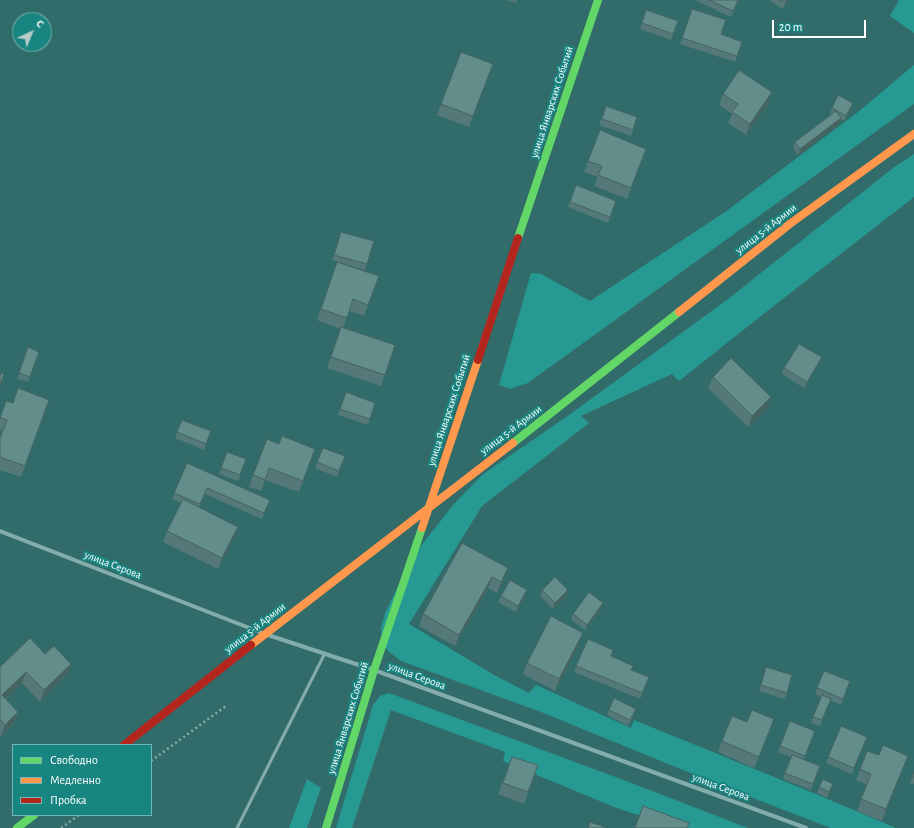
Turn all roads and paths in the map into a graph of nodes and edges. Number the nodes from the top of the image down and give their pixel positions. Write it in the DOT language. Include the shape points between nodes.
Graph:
graph roads {
  1 [pos="598,0"];
  2 [pos="914,134"];
  3 [pos="428,508"];
  4 [pos="0,531"];
  5 [pos="265,634"];
  6 [pos="325,654"];
  7 [pos="374,670"];
  8 [pos="226,706"];
  9 [pos="125,744"];
  10 [pos="152,760"];
  11 [pos="33,816"];
  12 [pos="77,816"];
  13 [pos="17,828"];
  14 [pos="61,828"];
  15 [pos="237,828"];
  16 [pos="326,828"];
  17 [pos="806,828"];
  1 -- 3 [label="street, улица Январских Событий"];
  2 -- 3 [label="street, улица 5-й Армии" via="791,223"];
  3 -- 5 [label="street, улица 5-й Армии"];
  3 -- 7 [label="street, улица Январских Событий"];
  4 -- 5 [label="street, улица Серова"];
  5 -- 6 [label="street, улица Серова"];
  5 -- 9 [label="street, улица 5-й Армии"];
  6 -- 7 [label="street, улица Серова"];
  6 -- 15 [label="lane"];
  7 -- 16 [label="street, улица Январских Событий"];
  7 -- 17 [label="street, улица Серова"];
  8 -- 10 [label="path"];
  11 -- 13 [label="street"];
  12 -- 14 [label="path"];
}
